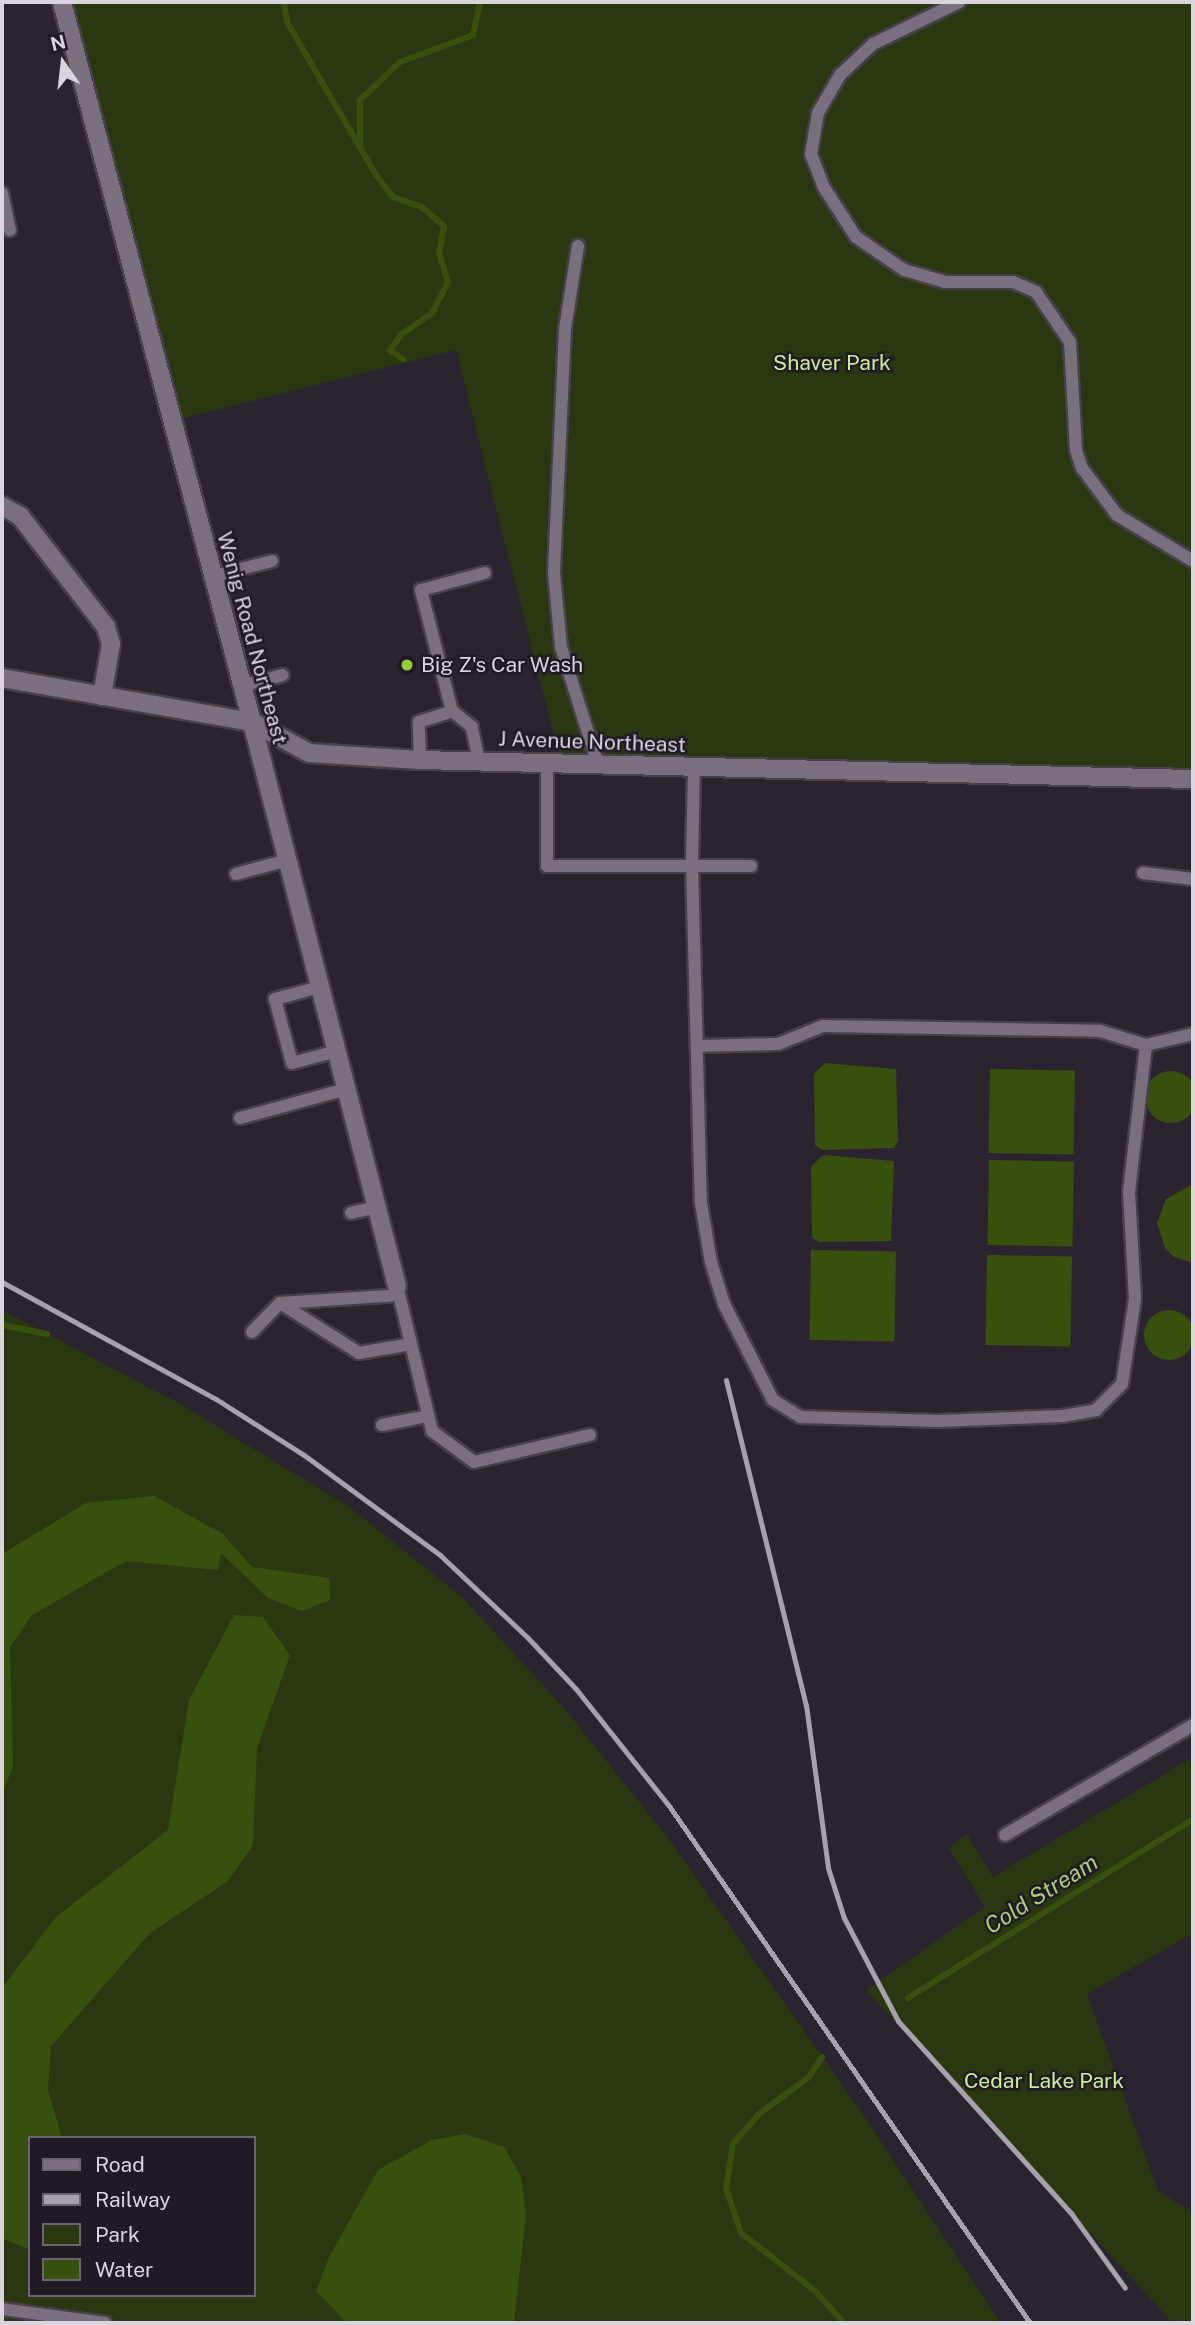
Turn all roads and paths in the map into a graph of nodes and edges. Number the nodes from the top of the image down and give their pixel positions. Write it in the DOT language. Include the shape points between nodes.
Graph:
graph roads {
  1 [pos="62,2"];
  2 [pos="959,2"];
  3 [pos="2,193"];
  4 [pos="10,230"];
  5 [pos="578,246"];
  6 [pos="2,506"];
  7 [pos="272,561"];
  8 [pos="1193,561"];
  9 [pos="485,573"];
  10 [pos="211,577"];
  11 [pos="284,675"];
  12 [pos="2,678"];
  13 [pos="240,686"];
  14 [pos="102,696"];
  15 [pos="452,711"];
  16 [pos="252,722"];
  17 [pos="420,760"];
  18 [pos="479,761"];
  19 [pos="547,763"];
  20 [pos="598,764"];
  21 [pos="694,767"];
  22 [pos="1193,779"];
  23 [pos="288,860"];
  24 [pos="692,866"];
  25 [pos="751,866"];
  26 [pos="1143,873"];
  27 [pos="236,874"];
  28 [pos="1193,879"];
  29 [pos="320,987"];
  30 [pos="1193,1034"];
  31 [pos="1146,1045"];
  32 [pos="697,1046"];
  33 [pos="337,1051"];
  34 [pos="347,1089"];
  35 [pos="240,1118"];
  36 [pos="377,1207"];
  37 [pos="351,1213"];
  38 [pos="398,1290"];
  39 [pos="280,1303"];
  40 [pos="253,1332"];
  41 [pos="411,1344"];
  42 [pos="428,1416"];
  43 [pos="382,1425"];
  44 [pos="590,1435"];
  45 [pos="1193,1725"];
  46 [pos="1005,1835"];
  47 [pos="2,2309"];
  48 [pos="105,2323"];
  1 -- 10 [label="street, Wenig Road Northeast"];
  2 -- 8 [label="lane" via="873,44 840,75 818,113 811,154 823,186 856,237 904,271 945,282 1013,282 1037,292 1070,342 1076,450 1088,478 1117,515"];
  3 -- 4 [label="lane"];
  5 -- 20 [label="lane" via="565,329 554,573 561,647"];
  6 -- 14 [label="street" via="20,516 106,627 111,643"];
  7 -- 10 [label="lane"];
  9 -- 15 [label="lane" via="421,590"];
  10 -- 13 [label="street, Wenig Road Northeast"];
  11 -- 13 [label="lane"];
  12 -- 14 [label="street, J Avenue Northeast"];
  13 -- 16 [label="street, Wenig Road Northeast"];
  14 -- 16 [label="street, J Avenue Northeast"];
  15 -- 17 [label="lane" via="419,722"];
  15 -- 18 [label="lane" via="472,727"];
  16 -- 17 [label="street, J Avenue Northeast" via="309,752"];
  16 -- 23 [label="street, Wenig Road Northeast"];
  17 -- 18 [label="street, J Avenue Northeast"];
  18 -- 19 [label="street, J Avenue Northeast"];
  19 -- 20 [label="street, J Avenue Northeast"];
  19 -- 24 [label="lane" via="547,866"];
  20 -- 21 [label="street, J Avenue Northeast"];
  21 -- 22 [label="street, J Avenue Northeast"];
  21 -- 24 [label="lane"];
  23 -- 27 [label="lane"];
  23 -- 29 [label="street, Wenig Road Northeast"];
  24 -- 25 [label="lane"];
  24 -- 32 [label="lane"];
  26 -- 28 [label="lane"];
  29 -- 33 [label="street, Wenig Road Northeast"];
  29 -- 33 [label="lane" via="275,999 292,1063"];
  30 -- 31 [label="lane"];
  31 -- 32 [label="lane" via="1100,1031 823,1026 778,1044"];
  31 -- 32 [label="lane" via="1129,1192 1135,1298 1122,1384 1096,1410 1063,1416 939,1421 800,1417 773,1400 724,1304 710,1262 701,1203"];
  33 -- 34 [label="street, Wenig Road Northeast"];
  34 -- 35 [label="lane"];
  34 -- 36 [label="street, Wenig Road Northeast"];
  36 -- 37 [label="lane"];
  36 -- 38 [label="street, Wenig Road Northeast"];
  38 -- 39 [label="lane"];
  38 -- 41 [label="lane"];
  39 -- 40 [label="lane"];
  39 -- 41 [label="lane" via="359,1353"];
  41 -- 42 [label="lane"];
  42 -- 43 [label="lane"];
  42 -- 44 [label="lane" via="432,1431 474,1462"];
  45 -- 46 [label="lane"];
  47 -- 48 [label="lane"];
}
